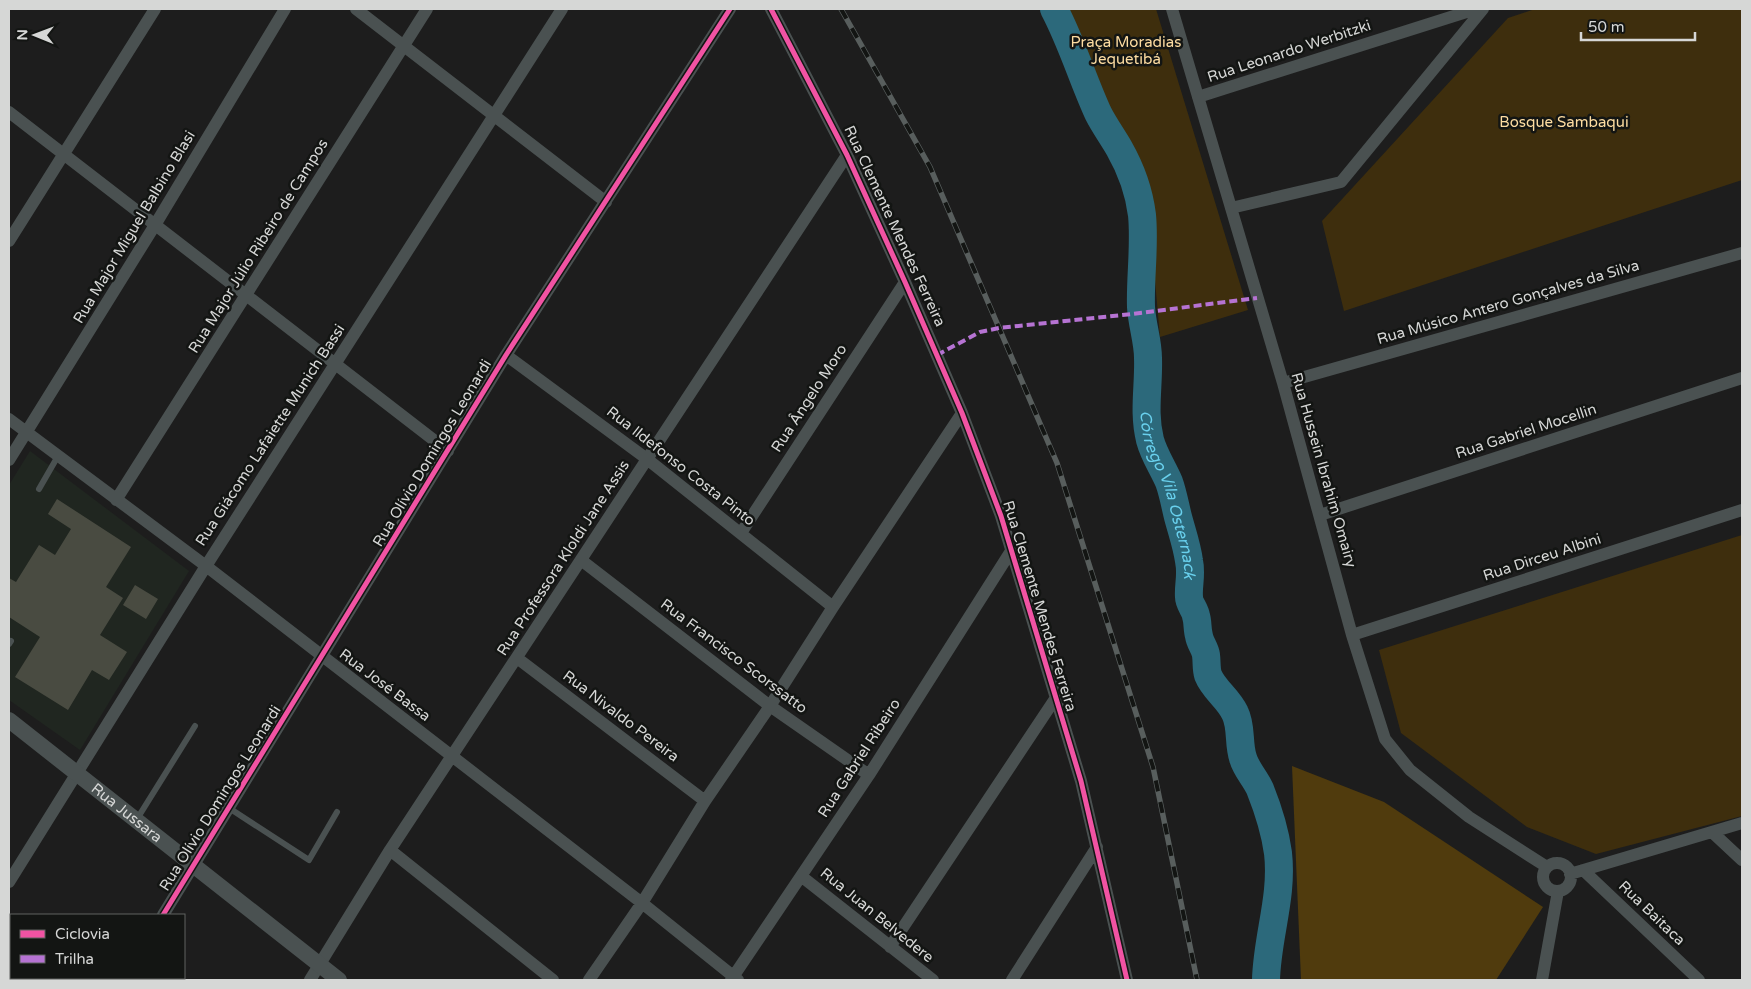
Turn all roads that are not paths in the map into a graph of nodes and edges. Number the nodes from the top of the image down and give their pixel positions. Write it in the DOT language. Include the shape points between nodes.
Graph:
graph roads {
  1 [pos="155,9"];
  2 [pos="285,9"];
  3 [pos="356,9"];
  4 [pos="427,9"];
  5 [pos="562,9"];
  6 [pos="730,9"];
  7 [pos="771,9"];
  8 [pos="1172,9"];
  9 [pos="1476,9"];
  10 [pos="1483,9"];
  11 [pos="404,46"];
  12 [pos="1198,97"];
  13 [pos="9,112"];
  14 [pos="494,116"];
  15 [pos="63,154"];
  16 [pos="847,156"];
  17 [pos="606,202"];
  18 [pos="1231,208"];
  19 [pos="155,225"];
  20 [pos="9,241"];
  21 [pos="1742,253"];
  22 [pos="905,282"];
  23 [pos="246,295"];
  24 [pos="506,355"];
  25 [pos="335,364"];
  26 [pos="1742,378"];
  27 [pos="1283,382"];
  28 [pos="962,413"];
  29 [pos="9,419"];
  30 [pos="26,432"];
  31 [pos="448,451"];
  32 [pos="58,456"];
  33 [pos="647,459"];
  34 [pos="9,460"];
  35 [pos="38,489"];
  36 [pos="116,500"];
  37 [pos="1742,510"];
  38 [pos="1320,515"];
  39 [pos="741,533"];
  40 [pos="1011,551"];
  41 [pos="581,560"];
  42 [pos="206,566"];
  43 [pos="833,607"];
  44 [pos="1352,635"];
  45 [pos="322,657"];
  46 [pos="517,658"];
  47 [pos="1055,700"];
  48 [pos="770,706"];
  49 [pos="9,720"];
  50 [pos="195,726"];
  51 [pos="452,756"];
  52 [pos="76,773"];
  53 [pos="869,775"];
  54 [pos="705,801"];
  55 [pos="229,808"];
  56 [pos="337,812"];
  57 [pos="136,820"];
  58 [pos="1742,823"];
  59 [pos="1712,832"];
  60 [pos="1097,847"];
  61 [pos="390,850"];
  62 [pos="1742,860"];
  63 [pos="194,865"];
  64 [pos="1548,867"];
  65 [pos="1583,870"];
  66 [pos="1570,874"];
  67 [pos="801,876"];
  68 [pos="9,882"];
  69 [pos="1558,891"];
  70 [pos="642,903"];
  71 [pos="164,914"];
  72 [pos="890,947"];
  73 [pos="319,965"];
  74 [pos="734,979"];
  75 [pos="310,980"];
  76 [pos="338,980"];
  77 [pos="553,980"];
  78 [pos="589,980"];
  79 [pos="933,980"];
  80 [pos="1012,980"];
  81 [pos="1127,980"];
  82 [pos="1542,980"];
  83 [pos="1699,980"];
  1 -- 15 [label="street"];
  2 -- 19 [label="street, Rua Major Miguel Balbino Blasi"];
  3 -- 11 [label="street"];
  4 -- 11 [label="street, Rua Major Júlio Ribeiro de Campos"];
  5 -- 14 [label="street, Rua Giácomo Lafaiette Munich Bassi"];
  6 -- 17 [label="street, Rua Olívio Domingos Leonardi"];
  7 -- 16 [label="street, Rua Clemente Mendes Ferreira"];
  8 -- 12 [label="street, Rua Hussein Ibrahim Omairy"];
  9 -- 12 [label="street, Rua Leonardo Werbitzki"];
  10 -- 18 [label="street" via="1341,182"];
  11 -- 14 [label="street"];
  11 -- 23 [label="street, Rua Major Júlio Ribeiro de Campos"];
  12 -- 18 [label="street, Rua Hussein Ibrahim Omairy"];
  13 -- 15 [label="street"];
  14 -- 17 [label="street"];
  14 -- 25 [label="street, Rua Giácomo Lafaiette Munich Bassi"];
  15 -- 19 [label="street"];
  15 -- 20 [label="street"];
  16 -- 22 [label="street, Rua Clemente Mendes Ferreira"];
  16 -- 33 [label="street, Rua Professora Kloldi Jane Assis"];
  17 -- 24 [label="street, Rua Olívio Domingos Leonardi"];
  18 -- 27 [label="street, Rua Hussein Ibrahim Omairy"];
  19 -- 23 [label="street"];
  19 -- 30 [label="street, Rua Major Miguel Balbino Blasi"];
  21 -- 27 [label="street, Rua Músico Antero Gonçalves da Silva"];
  22 -- 28 [label="street, Rua Clemente Mendes Ferreira"];
  22 -- 39 [label="street, Rua Ângelo Moro"];
  23 -- 25 [label="street"];
  23 -- 36 [label="street, Rua Major Júlio Ribeiro de Campos"];
  24 -- 31 [label="street, Rua Olívio Domingos Leonardi"];
  24 -- 33 [label="street, Rua Ildefonso Costa Pinto"];
  25 -- 31 [label="street"];
  25 -- 42 [label="street, Rua Giácomo Lafaiette Munich Bassi"];
  26 -- 38 [label="street, Rua Gabriel Mocellin"];
  27 -- 38 [label="street, Rua Hussein Ibrahim Omairy"];
  28 -- 40 [label="street, Rua Clemente Mendes Ferreira"];
  28 -- 43 [label="street"];
  29 -- 30 [label="street, Rua José Bassa"];
  30 -- 32 [label="street, Rua José Bassa"];
  30 -- 34 [label="street, Rua Major Miguel Balbino Blasi"];
  31 -- 45 [label="street, Rua Olívio Domingos Leonardi"];
  32 -- 35 [label="lane"];
  32 -- 36 [label="street, Rua José Bassa"];
  33 -- 39 [label="street, Rua Ildefonso Costa Pinto"];
  33 -- 41 [label="street, Rua Professora Kloldi Jane Assis"];
  36 -- 42 [label="street, Rua José Bassa"];
  37 -- 44 [label="street, Rua Dirceu Albini"];
  38 -- 44 [label="street, Rua Hussein Ibrahim Omairy"];
  39 -- 43 [label="street, Rua Ildefonso Costa Pinto"];
  40 -- 47 [label="street, Rua Clemente Mendes Ferreira"];
  40 -- 53 [label="street, Rua Gabriel Ribeiro"];
  41 -- 46 [label="street, Rua Professora Kloldi Jane Assis"];
  41 -- 48 [label="street, Rua Francisco Scorssatto"];
  42 -- 45 [label="street, Rua José Bassa"];
  42 -- 52 [label="street, Rua Giácomo Lafaiette Munich Bassi"];
  43 -- 48 [label="street"];
  44 -- 64 [label="street, Rua Hussein Ibrahim Omairy" via="1385,739 1410,770 1469,817"];
  45 -- 51 [label="street, Rua José Bassa"];
  45 -- 55 [label="street, Rua Olívio Domingos Leonardi"];
  46 -- 51 [label="street, Rua Professora Kloldi Jane Assis"];
  46 -- 54 [label="street, Rua Nivaldo Pereira"];
  47 -- 60 [label="street, Rua Clemente Mendes Ferreira" via="1081,781"];
  47 -- 72 [label="street"];
  48 -- 53 [label="street, Rua Francisco Scorssatto"];
  48 -- 54 [label="street"];
  49 -- 52 [label="street, Rua Jussara"];
  50 -- 57 [label="lane"];
  51 -- 61 [label="street, Rua Professora Kloldi Jane Assis"];
  51 -- 70 [label="street, Rua José Bassa"];
  52 -- 57 [label="street, Rua Jussara"];
  52 -- 68 [label="street, Rua Giácomo Lafaiette Munich Bassi"];
  53 -- 67 [label="street, Rua Gabriel Ribeiro"];
  54 -- 70 [label="street"];
  55 -- 56 [label="lane" via="309,860"];
  55 -- 63 [label="street, Rua Olívio Domingos Leonardi"];
  57 -- 63 [label="street, Rua Jussara"];
  58 -- 59 [label="street"];
  59 -- 62 [label="street"];
  59 -- 65 [label="street"];
  60 -- 80 [label="street"];
  60 -- 81 [label="street, Rua Clemente Mendes Ferreira"];
  61 -- 73 [label="street, Rua Professora Kloldi Jane Assis"];
  61 -- 77 [label="street"];
  63 -- 71 [label="street, Rua Olívio Domingos Leonardi"];
  63 -- 73 [label="street, Rua Jussara"];
  64 -- 66 [label="street" via="1561,864"];
  64 -- 69 [label="street" via="1544,876 1546,885"];
  65 -- 66 [label="street"];
  65 -- 83 [label="street, Rua Baitaca"];
  66 -- 69 [label="street" via="1569,883"];
  67 -- 72 [label="street, Rua Juan Belvedere"];
  67 -- 74 [label="street, Rua Gabriel Ribeiro"];
  69 -- 82 [label="street"];
  70 -- 74 [label="street, Rua José Bassa"];
  70 -- 78 [label="street"];
  72 -- 79 [label="street, Rua Juan Belvedere"];
  73 -- 75 [label="street, Rua Professora Kloldi Jane Assis"];
  73 -- 76 [label="street, Rua Jussara"];
}
